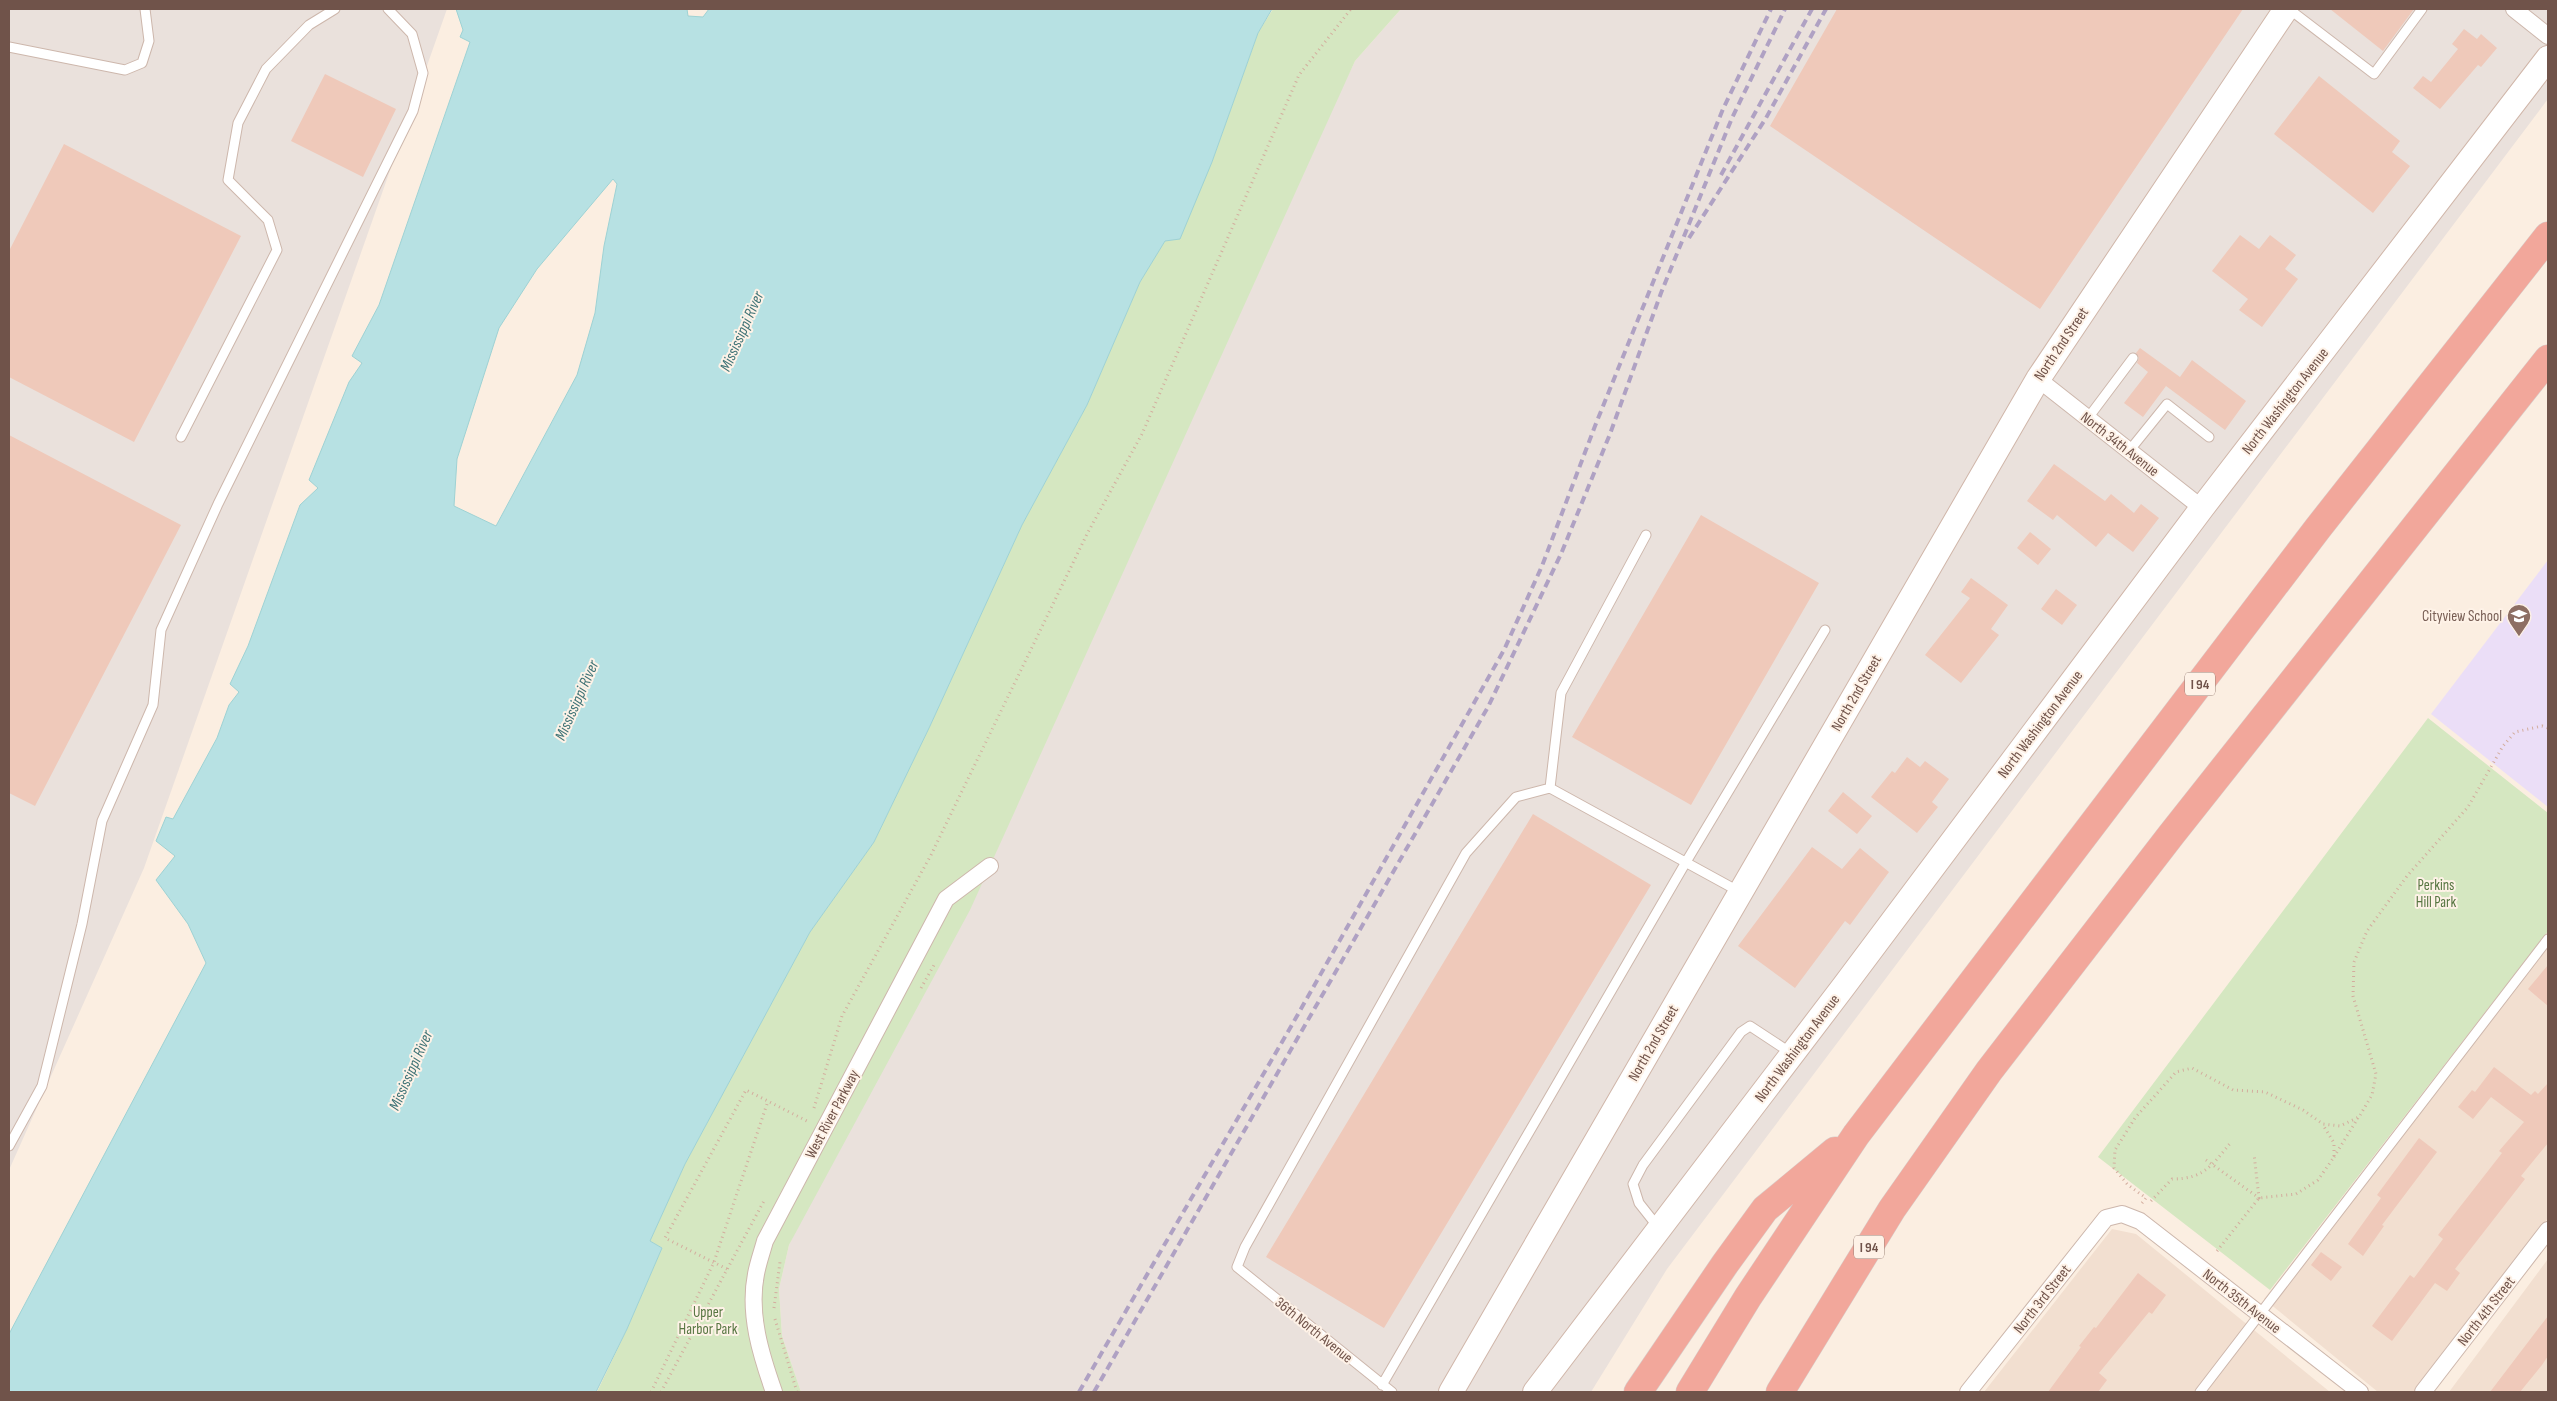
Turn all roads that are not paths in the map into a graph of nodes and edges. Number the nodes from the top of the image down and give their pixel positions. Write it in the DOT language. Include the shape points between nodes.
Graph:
graph roads {
  1 [pos="146,9"];
  2 [pos="335,9"];
  3 [pos="388,9"];
  4 [pos="2287,9"];
  5 [pos="2422,9"];
  6 [pos="2514,9"];
  7 [pos="2548,36"];
  8 [pos="9,47"];
  9 [pos="2548,58"];
  10 [pos="2548,236"];
  11 [pos="2133,358"];
  12 [pos="2548,359"];
  13 [pos="2038,379"];
  14 [pos="2088,418"];
  15 [pos="2209,436"];
  16 [pos="181,437"];
  17 [pos="2129,451"];
  18 [pos="2202,508"];
  19 [pos="1646,535"];
  20 [pos="1825,630"];
  21 [pos="1550,788"];
  22 [pos="1686,862"];
  23 [pos="990,866"];
  24 [pos="1741,892"];
  25 [pos="2548,940"];
  26 [pos="1792,1054"];
  27 [pos="1964,1105"];
  28 [pos="1856,1134"];
  29 [pos="9,1146"];
  30 [pos="2122,1214"];
  31 [pos="1659,1229"];
  32 [pos="2548,1230"];
  33 [pos="2260,1315"];
  34 [pos="1382,1385"];
  35 [pos="774,1392"];
  36 [pos="1392,1392"];
  37 [pos="1451,1392"];
  38 [pos="1535,1392"];
  39 [pos="1638,1392"];
  40 [pos="1690,1392"];
  41 [pos="1780,1392"];
  42 [pos="1802,1392"];
  43 [pos="1968,1392"];
  44 [pos="2200,1392"];
  45 [pos="2360,1392"];
  46 [pos="2423,1392"];
  1 -- 8 [label="lane" via="149,41 142,64 125,70"];
  2 -- 16 [label="lane" via="308,25 266,69 238,123 228,180 268,220 277,250"];
  3 -- 29 [label="lane" via="412,34 423,73 413,111 218,504 161,630 153,705 102,821 82,924 42,1086"];
  4 -- 5 [label="lane" via="2374,74"];
  4 -- 13 [label="street, North 2nd Street"];
  6 -- 7 [label="street"];
  9 -- 18 [label="street, North Washington Avenue"];
  10 -- 28 [label="highway, I 94" via="2318,528"];
  11 -- 14 [label="lane"];
  12 -- 27 [label="highway, I 94" via="2166,842"];
  13 -- 14 [label="street, North 34th Avenue"];
  13 -- 24 [label="street, North 2nd Street"];
  14 -- 17 [label="street, North 34th Avenue"];
  15 -- 17 [label="lane" via="2167,404"];
  17 -- 18 [label="street, North 34th Avenue"];
  18 -- 26 [label="street, North Washington Avenue"];
  19 -- 21 [label="lane" via="1560,693"];
  20 -- 22 [label="lane"];
  21 -- 22 [label="lane"];
  21 -- 34 [label="lane, 36th North Avenue" via="1516,797 1466,853 1236,1267"];
  22 -- 24 [label="lane"];
  22 -- 34 [label="lane"];
  23 -- 35 [label="street, West River Parkway" via="946,899 765,1240 755,1275 754,1313 760,1354"];
  24 -- 37 [label="street, North 2nd Street"];
  25 -- 33 [label="lane"];
  26 -- 31 [label="street, North Washington Avenue"];
  26 -- 31 [label="lane" via="1750,1026 1741,1032 1643,1165 1633,1184 1639,1203"];
  27 -- 41 [label="highway, I 94" via="1892,1209"];
  27 -- 42 [label="highway"];
  28 -- 39 [label="highway" via="1765,1209"];
  28 -- 40 [label="highway, I 94" via="1748,1297"];
  30 -- 33 [label="street, North 35th Avenue" via="2140,1221"];
  30 -- 43 [label="street, North 3rd Street" via="2106,1218"];
  31 -- 38 [label="street, North Washington Avenue"];
  32 -- 46 [label="street, North 4th Street"];
  33 -- 44 [label="lane"];
  33 -- 45 [label="street, North 35th Avenue"];
  34 -- 36 [label="lane, 36th North Avenue"];
}
